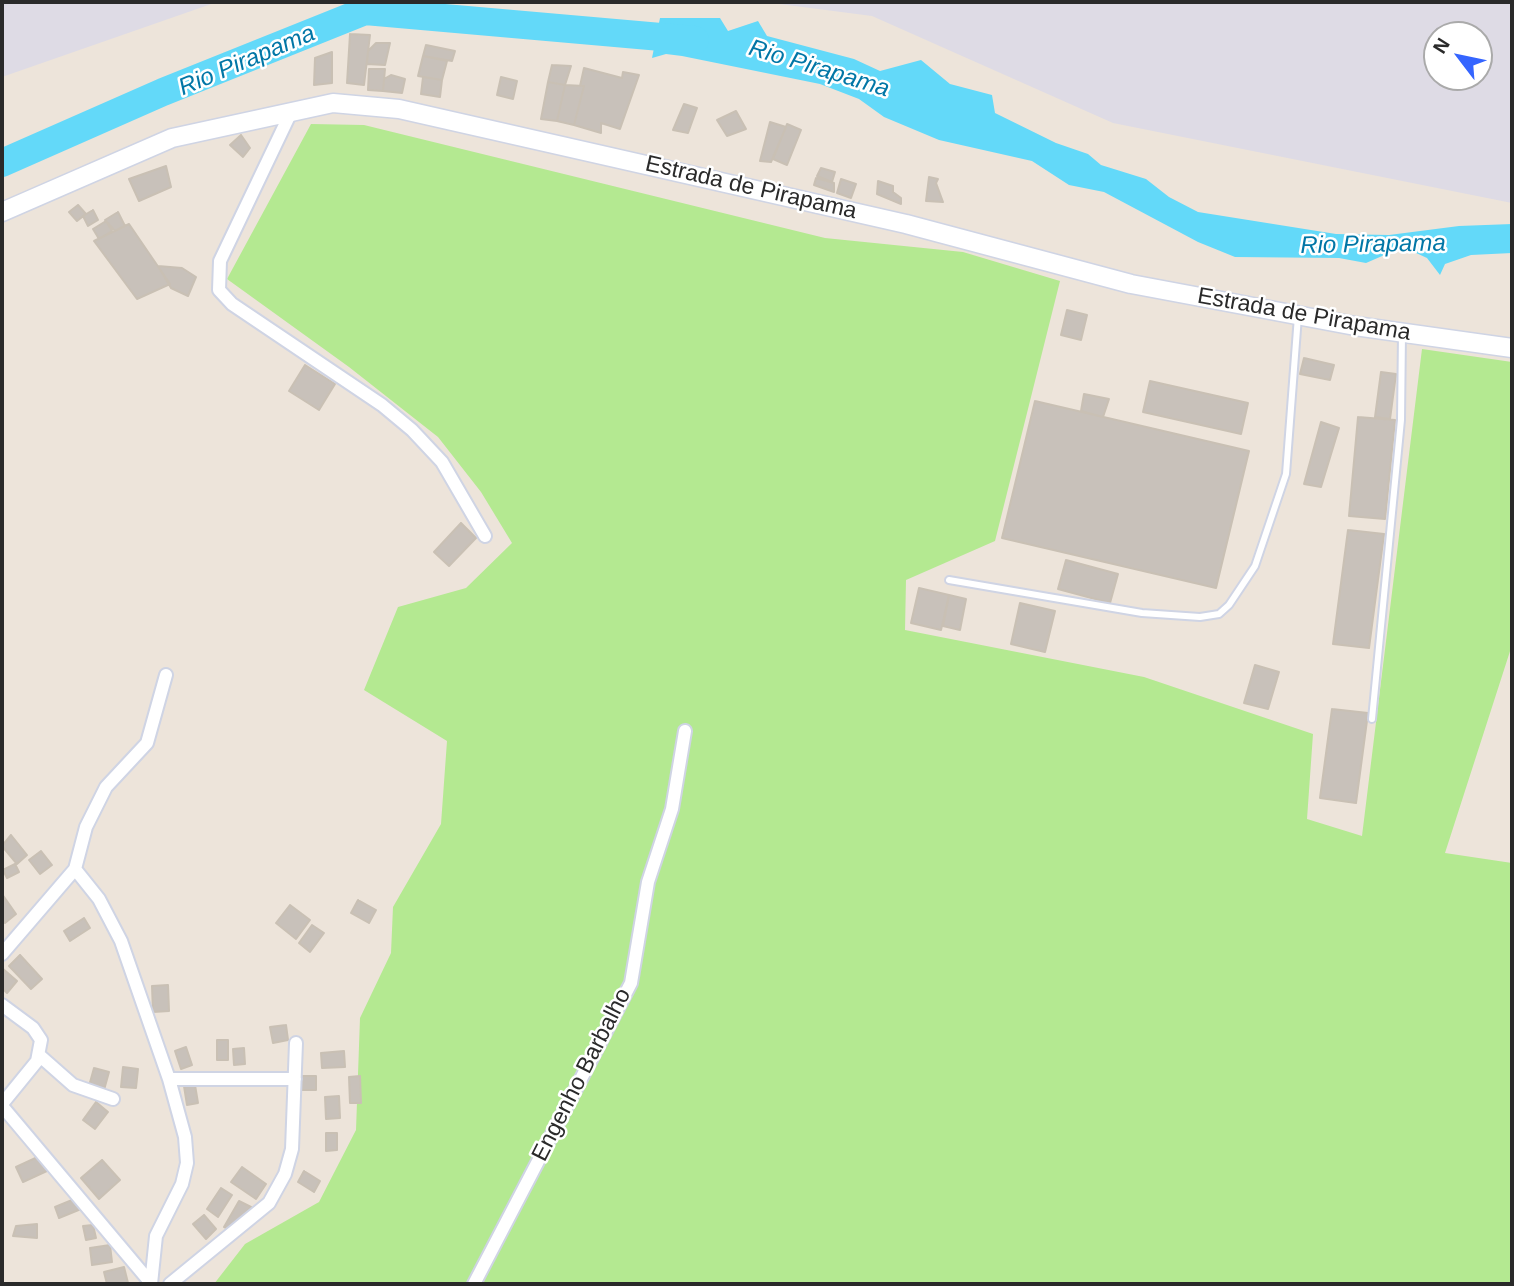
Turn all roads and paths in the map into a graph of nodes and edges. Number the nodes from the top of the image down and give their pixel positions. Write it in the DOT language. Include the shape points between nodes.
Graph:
graph roads {
  1 [pos="292,110"];
  2 [pos="2,212"];
  3 [pos="1298,316"];
  4 [pos="1402,332"];
  5 [pos="1512,348"];
  6 [pos="485,536"];
  7 [pos="949,580"];
  8 [pos="166,675"];
  9 [pos="1372,719"];
  10 [pos="685,732"];
  11 [pos="75,869"];
  12 [pos="2,954"];
  13 [pos="2,1005"];
  14 [pos="296,1043"];
  15 [pos="39,1055"];
  16 [pos="169,1079"];
  17 [pos="295,1079"];
  18 [pos="113,1099"];
  19 [pos="2,1105"];
  20 [pos="150,1283"];
  21 [pos="170,1284"];
  22 [pos="474,1284"];
  1 -- 2 [label="main road, Estrada de Pirapama" via="172,138"];
  1 -- 3 [label="main road, Estrada de Pirapama" via="333,103 399,108 906,224 1131,284"];
  1 -- 6 [label="street" via="220,261 219,290 232,304 383,405 412,430 442,462"];
  3 -- 4 [label="main road, Estrada de Pirapama"];
  3 -- 7 [label="lane" via="1286,474 1255,566 1219,614 1142,613"];
  4 -- 5 [label="main road, Estrada de Pirapama"];
  4 -- 9 [label="lane" via="1402,409"];
  8 -- 11 [label="street" via="148,743 106,787 86,827"];
  10 -- 22 [label="street, Engenho Barbalho" via="672,809 648,881 631,983"];
  11 -- 12 [label="street"];
  11 -- 16 [label="street" via="99,899 121,942"];
  13 -- 15 [label="street" via="37,1033"];
  14 -- 17 [label="street"];
  15 -- 18 [label="street" via="73,1085"];
  15 -- 19 [label="street"];
  16 -- 17 [label="street"];
  16 -- 20 [label="street" via="187,1163 182,1184 156,1236"];
  17 -- 21 [label="street" via="292,1149 270,1203"];
  19 -- 20 [label="street"];
}
